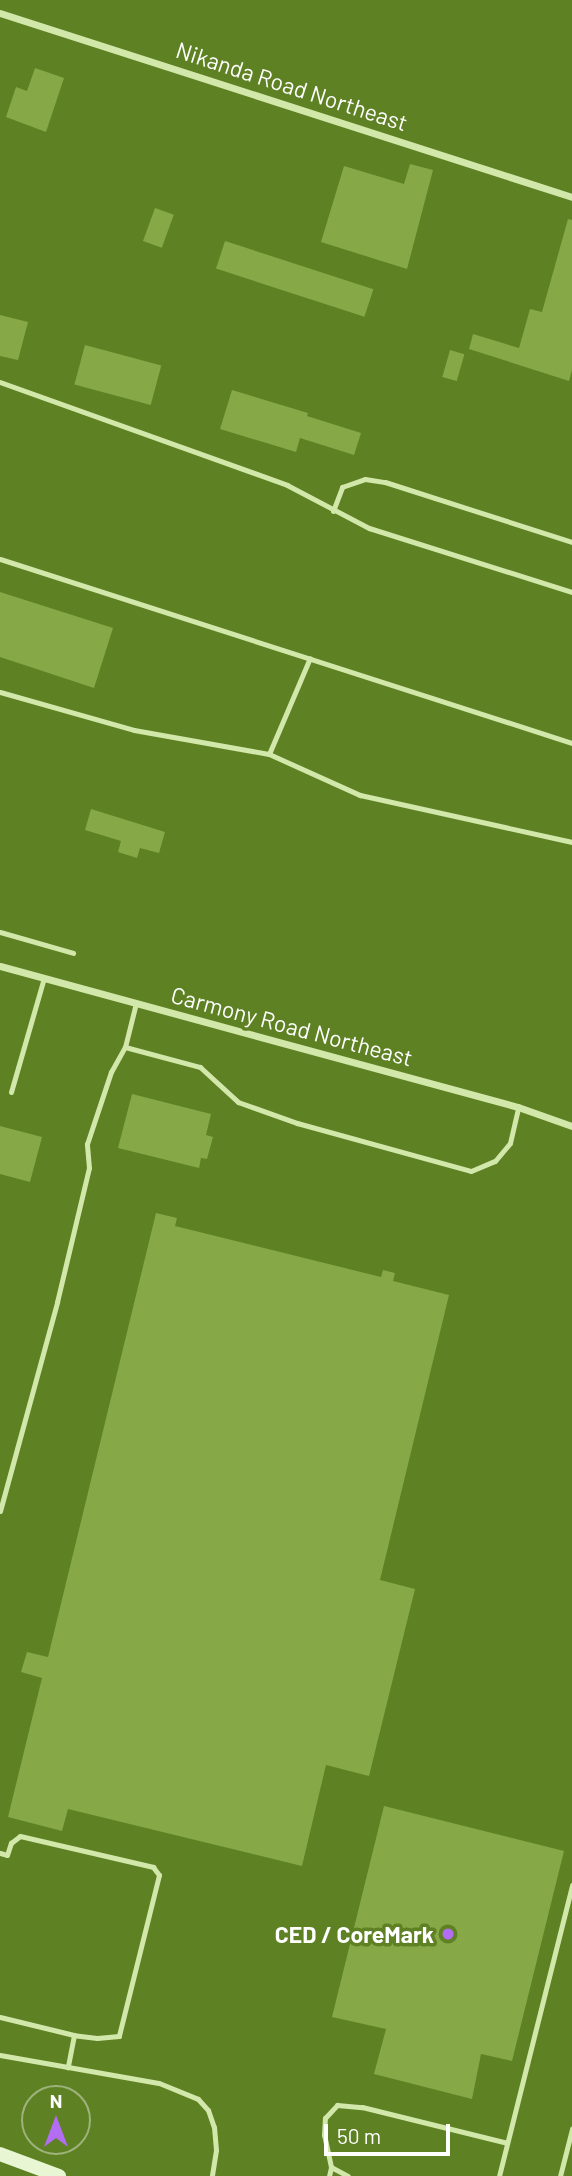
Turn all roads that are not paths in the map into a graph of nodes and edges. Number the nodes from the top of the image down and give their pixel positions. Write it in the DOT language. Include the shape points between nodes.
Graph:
graph roads {
  1 [pos="0,13"];
  2 [pos="572,197"];
  3 [pos="0,382"];
  4 [pos="332,511"];
  5 [pos="572,542"];
  6 [pos="0,559"];
  7 [pos="572,592"];
  8 [pos="310,658"];
  9 [pos="0,692"];
  10 [pos="572,743"];
  11 [pos="269,754"];
  12 [pos="572,842"];
  13 [pos="0,932"];
  14 [pos="73,953"];
  15 [pos="0,966"];
  16 [pos="44,978"];
  17 [pos="136,1003"];
  18 [pos="125,1047"];
  19 [pos="11,1092"];
  20 [pos="518,1107"];
  21 [pos="572,1126"];
  22 [pos="0,1511"];
  23 [pos="0,1853"];
  24 [pos="572,1885"];
  25 [pos="0,2017"];
  26 [pos="74,2035"];
  27 [pos="0,2055"];
  28 [pos="68,2067"];
  29 [pos="572,2129"];
  30 [pos="507,2143"];
  31 [pos="0,2154"];
  32 [pos="331,2167"];
  33 [pos="59,2176"];
  34 [pos="212,2176"];
  35 [pos="329,2176"];
  36 [pos="348,2176"];
  37 [pos="499,2176"];
  38 [pos="560,2176"];
  1 -- 2 [label="street, Nikanda Road Northeast"];
  3 -- 4 [label="lane" via="287,485"];
  4 -- 5 [label="lane" via="342,487 365,479"];
  4 -- 7 [label="lane" via="369,528"];
  6 -- 8 [label="lane"];
  8 -- 10 [label="lane"];
  8 -- 11 [label="lane"];
  9 -- 11 [label="lane" via="134,730"];
  11 -- 12 [label="lane" via="360,795"];
  13 -- 14 [label="lane"];
  15 -- 16 [label="street, Carmony Road Northeast"];
  16 -- 17 [label="street, Carmony Road Northeast"];
  16 -- 19 [label="lane"];
  17 -- 18 [label="lane"];
  17 -- 20 [label="street, Carmony Road Northeast"];
  18 -- 20 [label="lane" via="200,1067 238,1102 471,1171 495,1161 510,1143"];
  18 -- 22 [label="lane" via="111,1072 87,1144 89,1168 67,1262"];
  20 -- 21 [label="street, Carmony Road Northeast"];
  23 -- 26 [label="lane" via="7,1855 20,1836 153,1867 159,1875 119,2036"];
  24 -- 30 [label="lane"];
  25 -- 26 [label="lane"];
  26 -- 28 [label="lane"];
  27 -- 28 [label="lane"];
  28 -- 34 [label="lane" via="159,2083 198,2099 214,2127"];
  29 -- 38 [label="lane"];
  30 -- 32 [label="lane" via="362,2107 337,2105 325,2118"];
  30 -- 37 [label="lane"];
  31 -- 33 [label="main road"];
  32 -- 35 [label="lane"];
  32 -- 36 [label="lane"];
}
